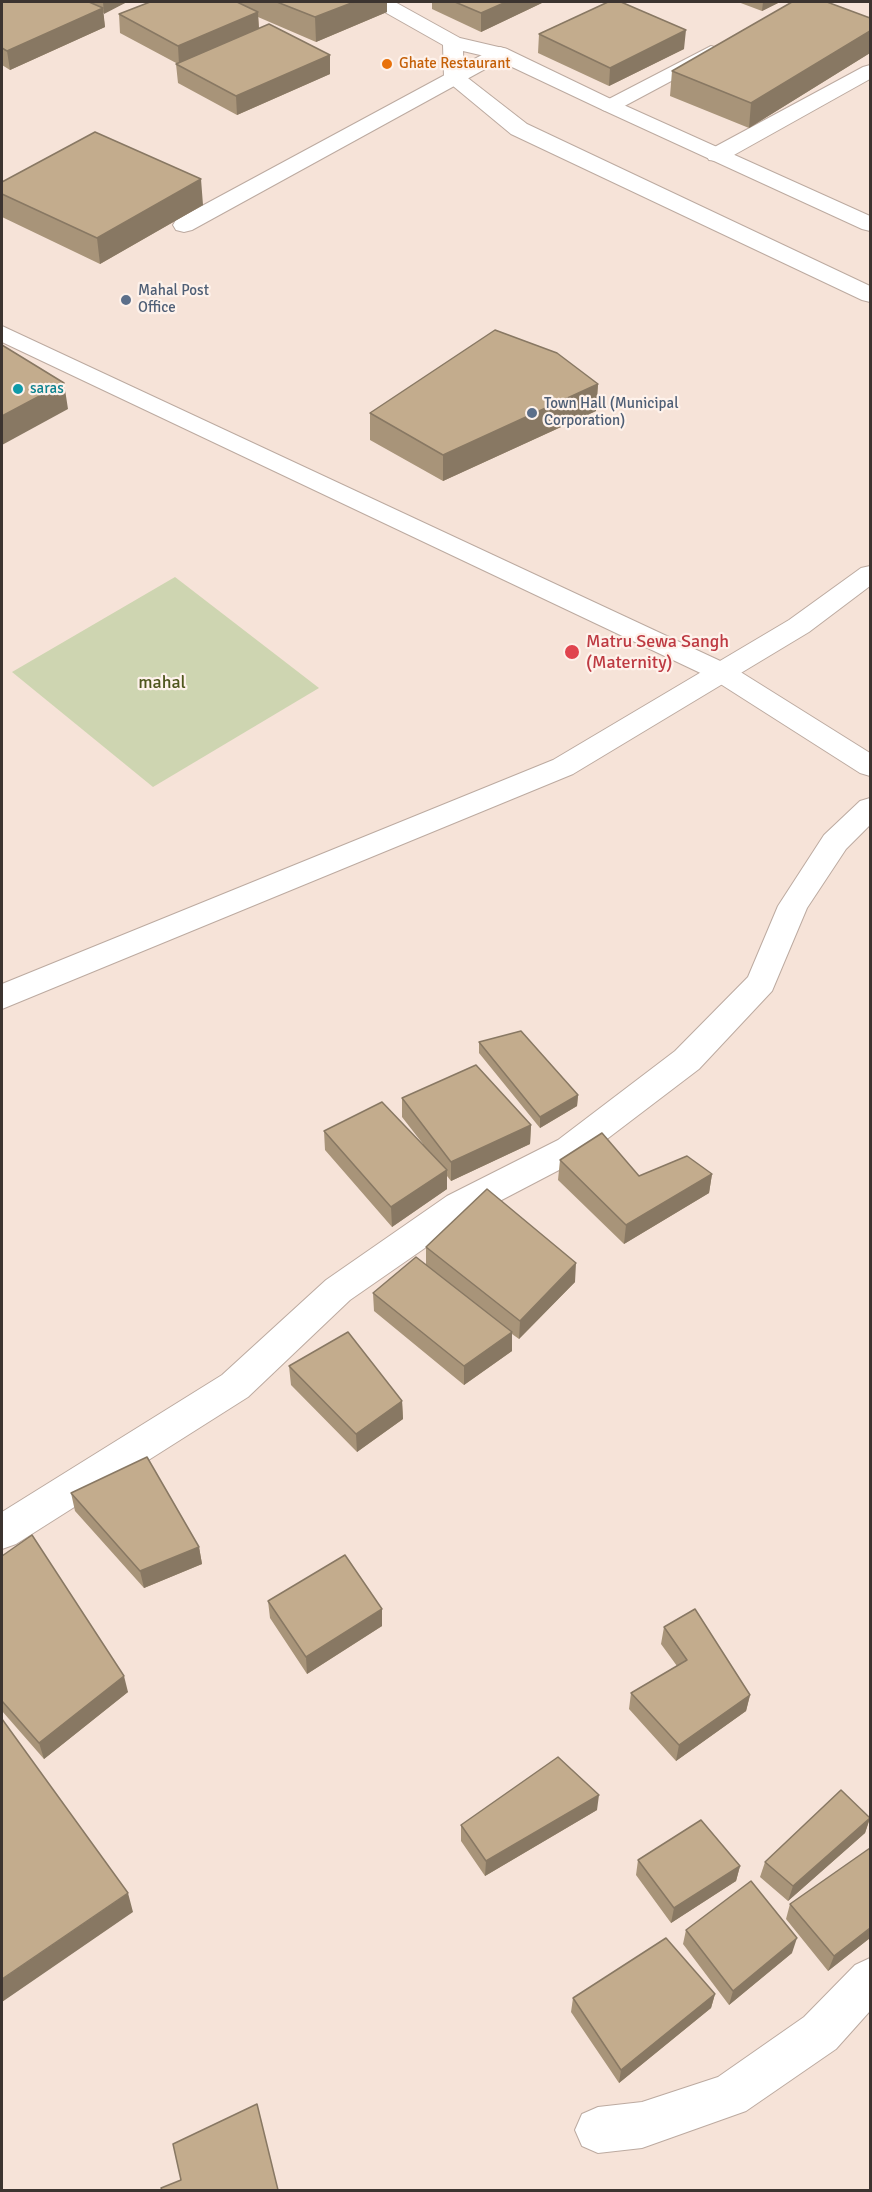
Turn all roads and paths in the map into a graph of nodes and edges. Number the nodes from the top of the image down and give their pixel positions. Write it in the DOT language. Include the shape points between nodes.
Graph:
graph roads {
  1 [pos="381,2"];
  2 [pos="453,42"];
  3 [pos="727,43"];
  4 [pos="500,53"];
  5 [pos="870,71"];
  6 [pos="454,77"];
  7 [pos="609,106"];
  8 [pos="717,155"];
  9 [pos="870,224"];
  10 [pos="184,225"];
  11 [pos="870,295"];
  12 [pos="2,333"];
  13 [pos="870,574"];
  14 [pos="721,672"];
  15 [pos="870,766"];
  16 [pos="870,808"];
  17 [pos="2,997"];
  18 [pos="2,1532"];
  19 [pos="870,1980"];
  20 [pos="598,2130"];
  1 -- 2 [label="street"];
  2 -- 4 [label="street"];
  2 -- 6 [label="street"];
  3 -- 7 [label="street"];
  4 -- 6 [label="street"];
  4 -- 7 [label="street"];
  5 -- 8 [label="street"];
  6 -- 10 [label="street"];
  6 -- 11 [label="street" via="519,129"];
  7 -- 8 [label="street"];
  8 -- 9 [label="street"];
  12 -- 14 [label="street"];
  13 -- 14 [label="street" via="799,626"];
  14 -- 15 [label="street"];
  14 -- 17 [label="street" via="563,766"];
  16 -- 18 [label="street" via="835,842 793,906 761,983 687,1060 570,1149 459,1206 338,1290 235,1386"];
  19 -- 20 [label="street" via="820,2033 730,2095 642,2125"];
}
